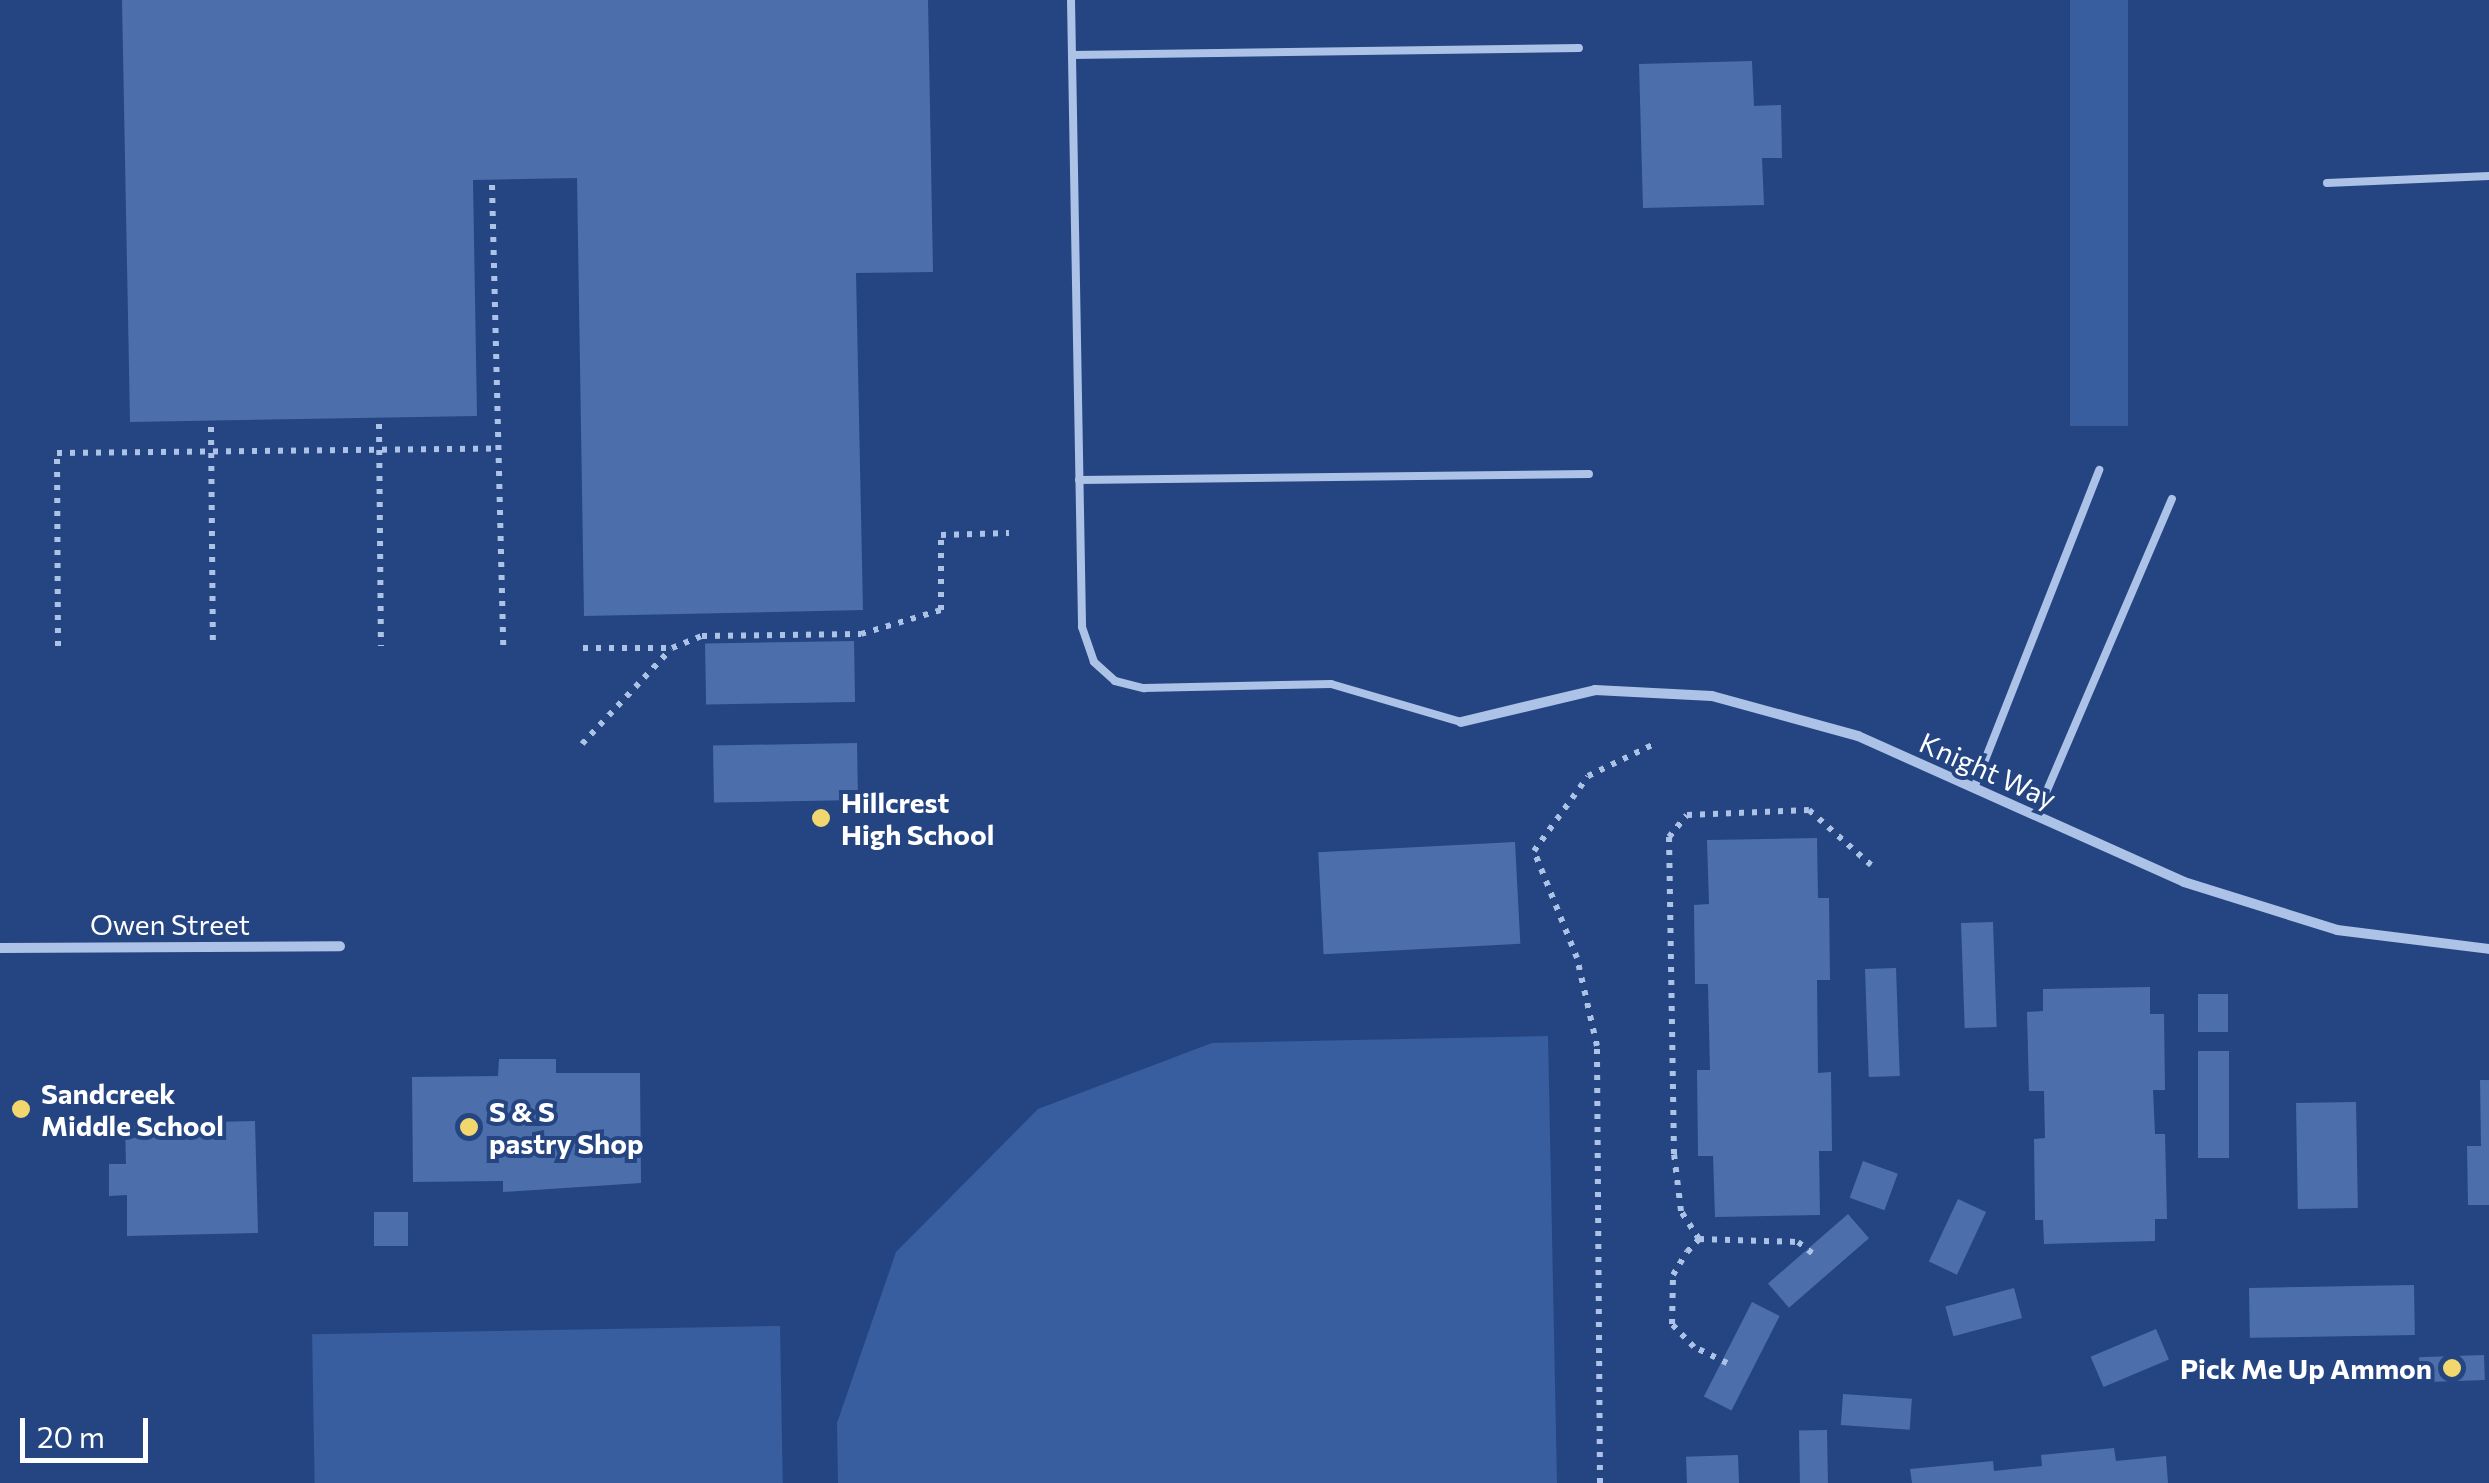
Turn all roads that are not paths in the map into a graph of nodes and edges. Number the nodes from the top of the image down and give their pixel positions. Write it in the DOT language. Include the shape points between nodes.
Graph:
graph roads {
  1 [pos="1071,0"];
  2 [pos="1579,48"];
  3 [pos="1072,55"];
  4 [pos="2489,176"];
  5 [pos="2327,183"];
  6 [pos="2098,470"];
  7 [pos="1590,474"];
  8 [pos="1079,480"];
  9 [pos="2172,500"];
  10 [pos="1461,722"];
  11 [pos="1974,788"];
  12 [pos="2036,816"];
  13 [pos="340,946"];
  14 [pos="0,948"];
  15 [pos="2489,949"];
  1 -- 3 [label="lane"];
  2 -- 3 [label="lane"];
  3 -- 8 [label="lane"];
  4 -- 5 [label="lane"];
  6 -- 11 [label="lane"];
  7 -- 8 [label="lane"];
  8 -- 10 [label="lane" via="1082,627 1094,662 1115,681 1144,688 1332,684"];
  9 -- 12 [label="lane"];
  10 -- 11 [label="street, Knight Way" via="1595,690 1712,696 1858,736"];
  11 -- 12 [label="street, Knight Way"];
  12 -- 15 [label="street, Knight Way" via="2184,882 2336,930"];
  13 -- 14 [label="street, Owen Street"];
}
